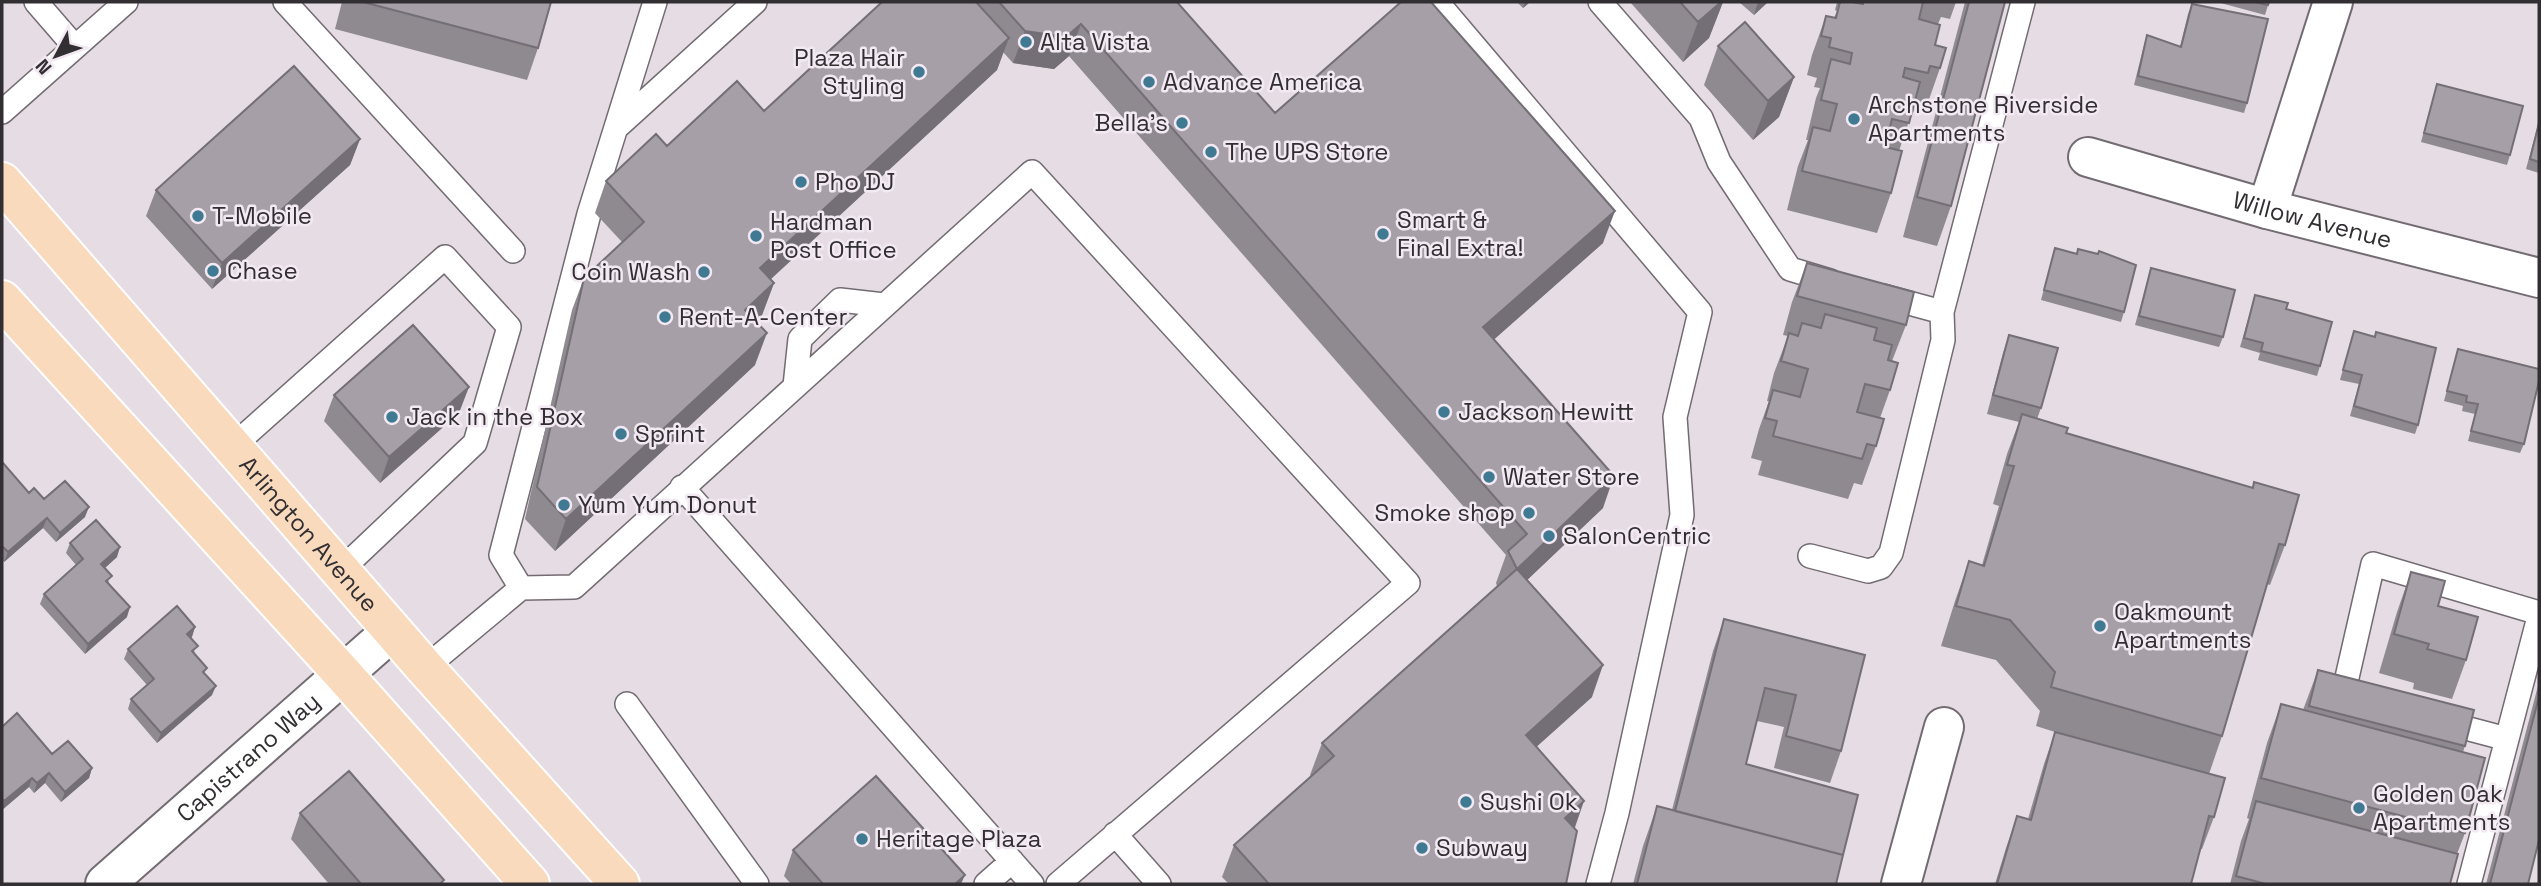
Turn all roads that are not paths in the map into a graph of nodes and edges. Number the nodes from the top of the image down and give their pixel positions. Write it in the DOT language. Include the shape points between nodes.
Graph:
graph roads {
  1 [pos="36,2"];
  2 [pos="126,2"];
  3 [pos="285,2"];
  4 [pos="655,2"];
  5 [pos="755,2"];
  6 [pos="1437,2"];
  7 [pos="1600,2"];
  8 [pos="2022,2"];
  9 [pos="2333,2"];
  10 [pos="75,47"];
  11 [pos="2,112"];
  12 [pos="617,127"];
  13 [pos="2088,157"];
  14 [pos="4,190"];
  15 [pos="2267,209"];
  16 [pos="513,251"];
  17 [pos="2539,278"];
  18 [pos="2,300"];
  19 [pos="884,305"];
  20 [pos="1942,312"];
  21 [pos="795,386"];
  22 [pos="232,447"];
  23 [pos="682,487"];
  24 [pos="1810,556"];
  25 [pos="341,570"];
  26 [pos="521,588"];
  27 [pos="2539,615"];
  28 [pos="392,631"];
  29 [pos="425,668"];
  30 [pos="343,674"];
  31 [pos="627,704"];
  32 [pos="2381,705"];
  33 [pos="2419,715"];
  34 [pos="1944,727"];
  35 [pos="2507,739"];
  36 [pos="1115,834"];
  37 [pos="1012,861"];
  38 [pos="105,884"];
  39 [pos="530,884"];
  40 [pos="620,884"];
  41 [pos="757,884"];
  42 [pos="986,884"];
  43 [pos="1032,884"];
  44 [pos="1058,884"];
  45 [pos="1159,884"];
  46 [pos="1598,884"];
  47 [pos="1901,884"];
  48 [pos="2469,884"];
  1 -- 10 [label="lane"];
  2 -- 10 [label="lane"];
  3 -- 16 [label="lane"];
  4 -- 12 [label="lane"];
  5 -- 12 [label="lane"];
  6 -- 46 [label="lane" via="1700,312 1675,417 1682,515"];
  7 -- 20 [label="lane" via="1701,118 1719,162 1790,269"];
  8 -- 20 [label="lane"];
  9 -- 15 [label="street"];
  10 -- 11 [label="lane"];
  12 -- 26 [label="lane" via="589,214 501,555"];
  13 -- 15 [label="street, Willow Avenue"];
  14 -- 22 [label="main road, Arlington Avenue"];
  15 -- 17 [label="street, Willow Avenue"];
  18 -- 30 [label="main road"];
  19 -- 21 [label="lane"];
  19 -- 21 [label="lane" via="840,300 800,339"];
  19 -- 36 [label="lane" via="1032,172 1408,583"];
  20 -- 24 [label="lane" via="1943,340 1891,553 1881,567 1868,571"];
  21 -- 23 [label="lane"];
  22 -- 25 [label="main road, Arlington Avenue"];
  22 -- 25 [label="lane" via="445,257 509,327 475,443"];
  23 -- 26 [label="lane" via="574,587"];
  23 -- 37 [label="lane"];
  25 -- 28 [label="main road, Arlington Avenue"];
  26 -- 29 [label="lane"];
  27 -- 32 [label="lane" via="2373,564 2343,695"];
  27 -- 35 [label="lane"];
  28 -- 29 [label="main road, Arlington Avenue"];
  28 -- 30 [label="street, Capistrano Way"];
  29 -- 40 [label="main road, Arlington Avenue"];
  30 -- 38 [label="street, Capistrano Way"];
  30 -- 39 [label="main road"];
  31 -- 41 [label="lane"];
  33 -- 35 [label="lane"];
  34 -- 47 [label="street"];
  35 -- 48 [label="lane"];
  36 -- 44 [label="lane"];
  36 -- 45 [label="lane"];
  37 -- 42 [label="lane"];
  37 -- 43 [label="lane"];
}
